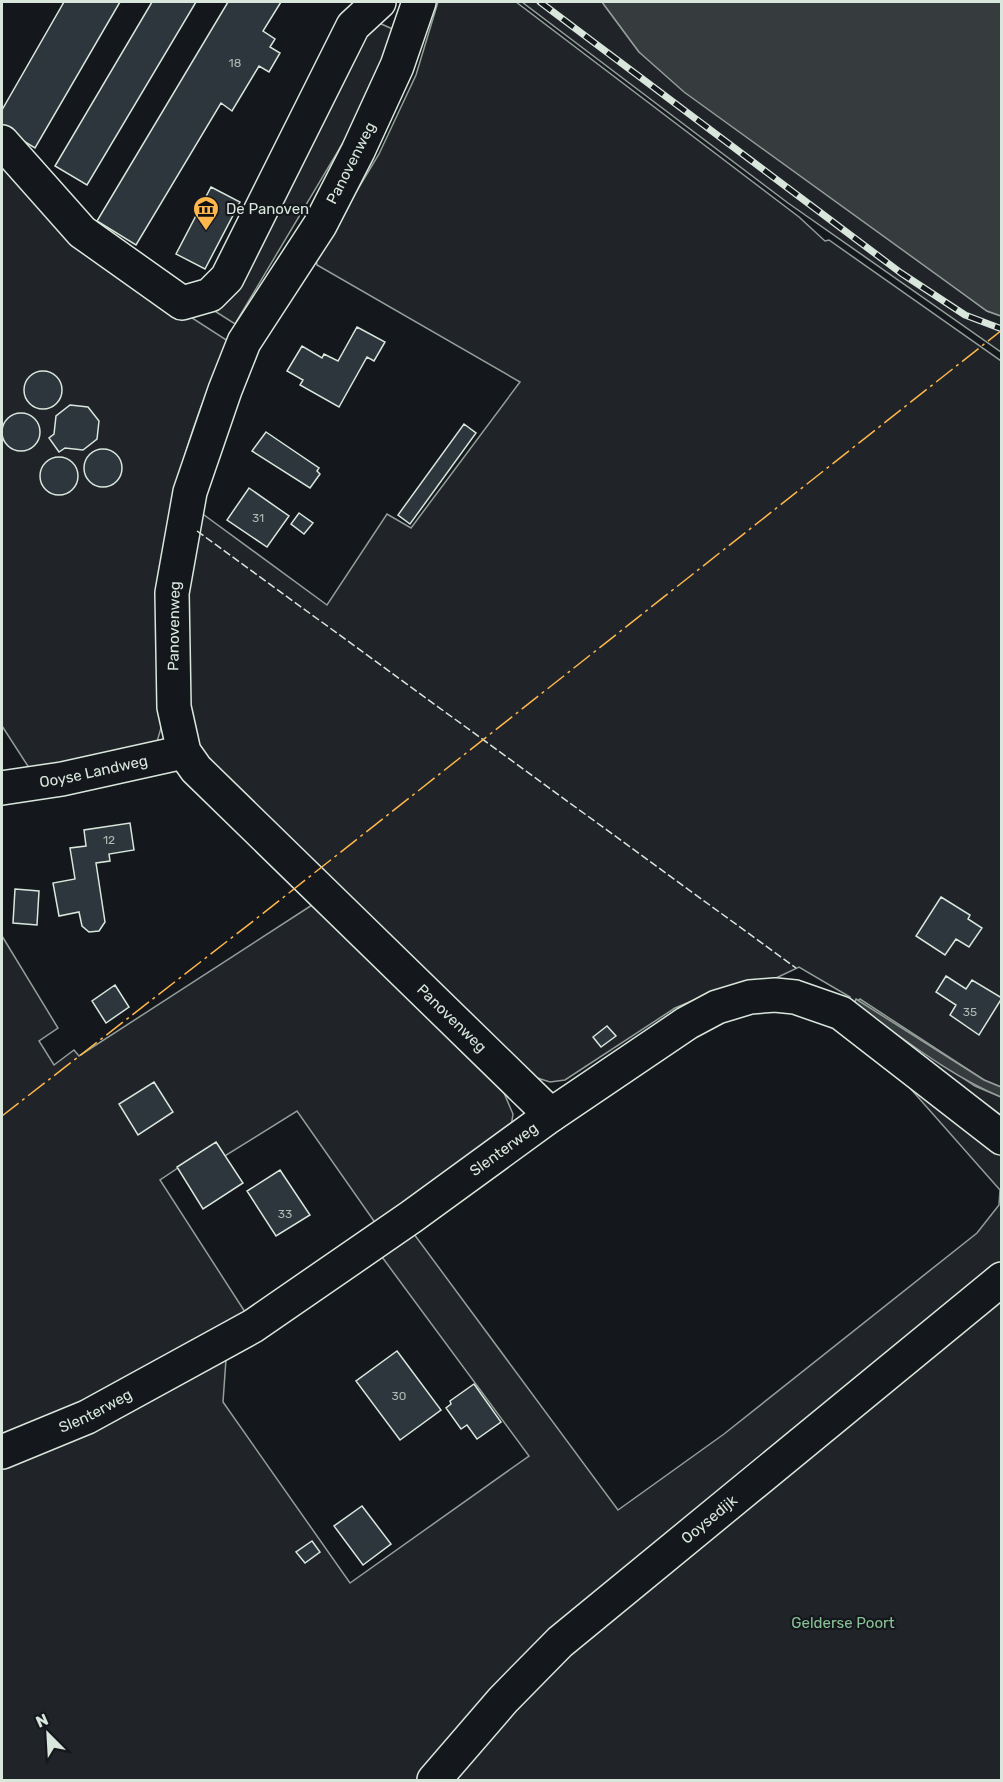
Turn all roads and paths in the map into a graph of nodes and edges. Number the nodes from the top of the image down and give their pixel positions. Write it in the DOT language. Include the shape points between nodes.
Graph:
graph roads {
  1 [pos="380,2"];
  2 [pos="419,2"];
  3 [pos="2,142"];
  4 [pos="184,752"];
  5 [pos="2,788"];
  6 [pos="550,1115"];
  7 [pos="997,1131"];
  8 [pos="1002,1279"];
  9 [pos="2,1452"];
  10 [pos="434,1780"];
  1 -- 3 [label="street" via="353,26 227,278 210,295 182,303 128,267 82,232"];
  2 -- 4 [label="street, Panovenweg" via="398,66 320,225 244,342 190,492 172,593 174,706"];
  4 -- 5 [label="street, Ooyse Landweg"];
  4 -- 6 [label="street, Panovenweg" via="196,769"];
  6 -- 7 [label="street, Slenterweg" via="707,1013 750,998 775,995 795,997 841,1013"];
  6 -- 9 [label="street, Slenterweg" via="254,1326 87,1417"];
  8 -- 10 [label="street, Ooysedijk" via="560,1642"];
}
